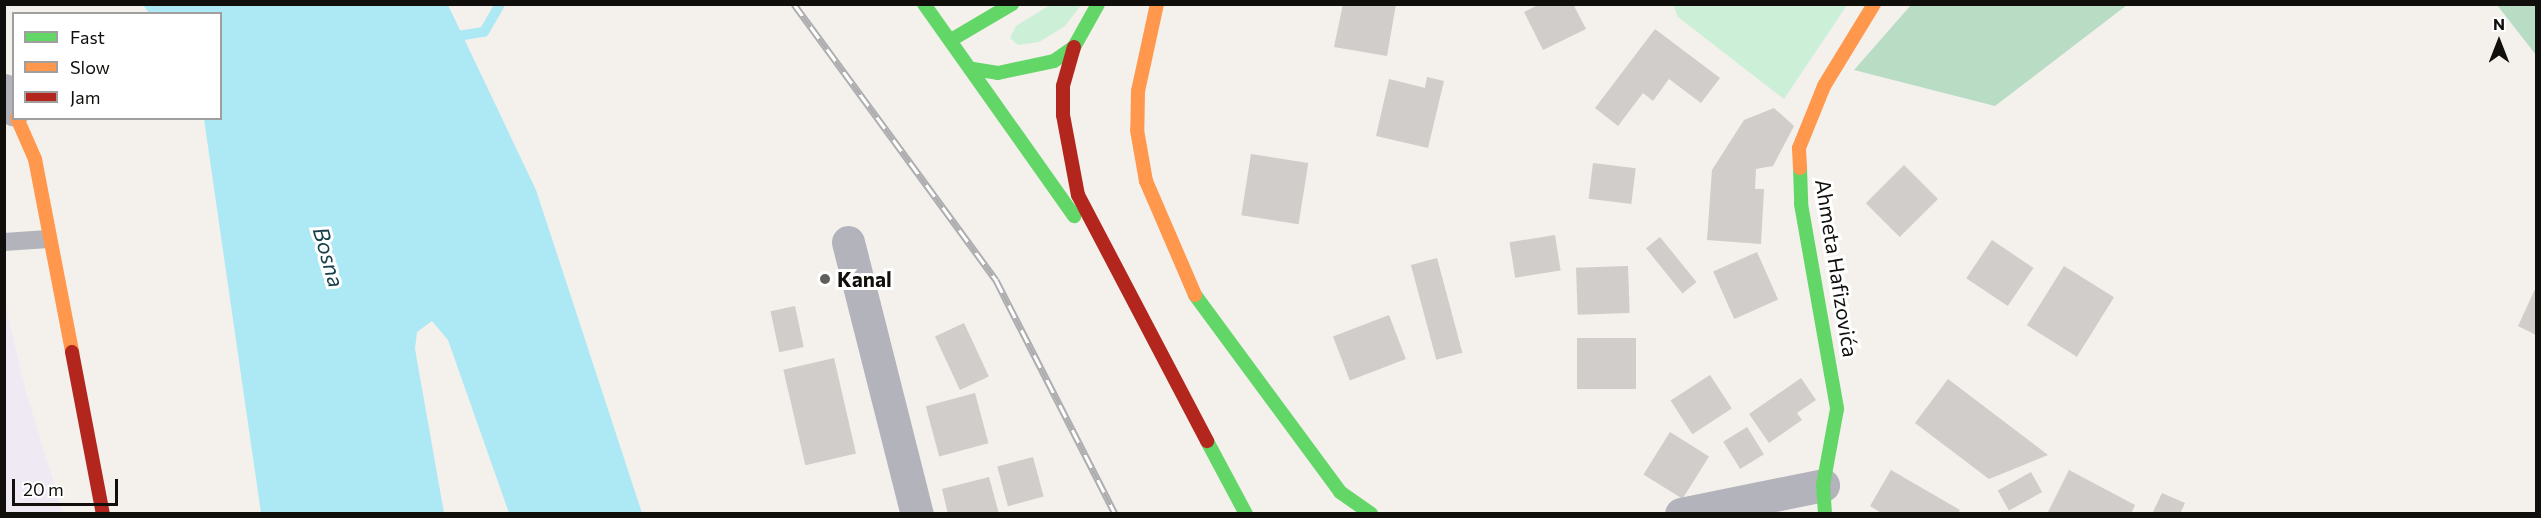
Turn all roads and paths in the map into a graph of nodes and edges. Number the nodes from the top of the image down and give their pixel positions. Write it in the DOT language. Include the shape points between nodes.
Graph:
graph roads {
  1 [pos="924,4"];
  2 [pos="1012,4"];
  3 [pos="1098,4"];
  4 [pos="1157,4"];
  5 [pos="1874,4"];
  6 [pos="951,40"];
  7 [pos="1074,47"];
  8 [pos="972,69"];
  9 [pos="4,90"];
  10 [pos="12,106"];
  11 [pos="18,120"];
  12 [pos="48,239"];
  13 [pos="4,242"];
  14 [pos="848,242"];
  15 [pos="1116,277"];
  16 [pos="1824,499"];
  17 [pos="103,513"];
  18 [pos="917,513"];
  19 [pos="1246,513"];
  20 [pos="1371,513"];
  21 [pos="1681,513"];
  1 -- 6 [label="street"];
  2 -- 6 [label="street"];
  3 -- 7 [label="street"];
  4 -- 20 [label="street" via="1138,91 1137,130 1146,181 1197,300 1340,492"];
  5 -- 16 [label="street, Ahmeta Hafizovića" via="1824,86 1799,148 1801,204 1837,409"];
  6 -- 8 [label="street"];
  7 -- 8 [label="street" via="1027,69"];
  7 -- 15 [label="street" via="1063,86 1069,164"];
  8 -- 15 [label="street"];
  9 -- 10 [label="street"];
  11 -- 12 [label="street" via="35,159"];
  12 -- 13 [label="lane"];
  12 -- 17 [label="street"];
  14 -- 18 [label="street"];
  15 -- 19 [label="street"];
  16 -- 21 [label="street"];
}
